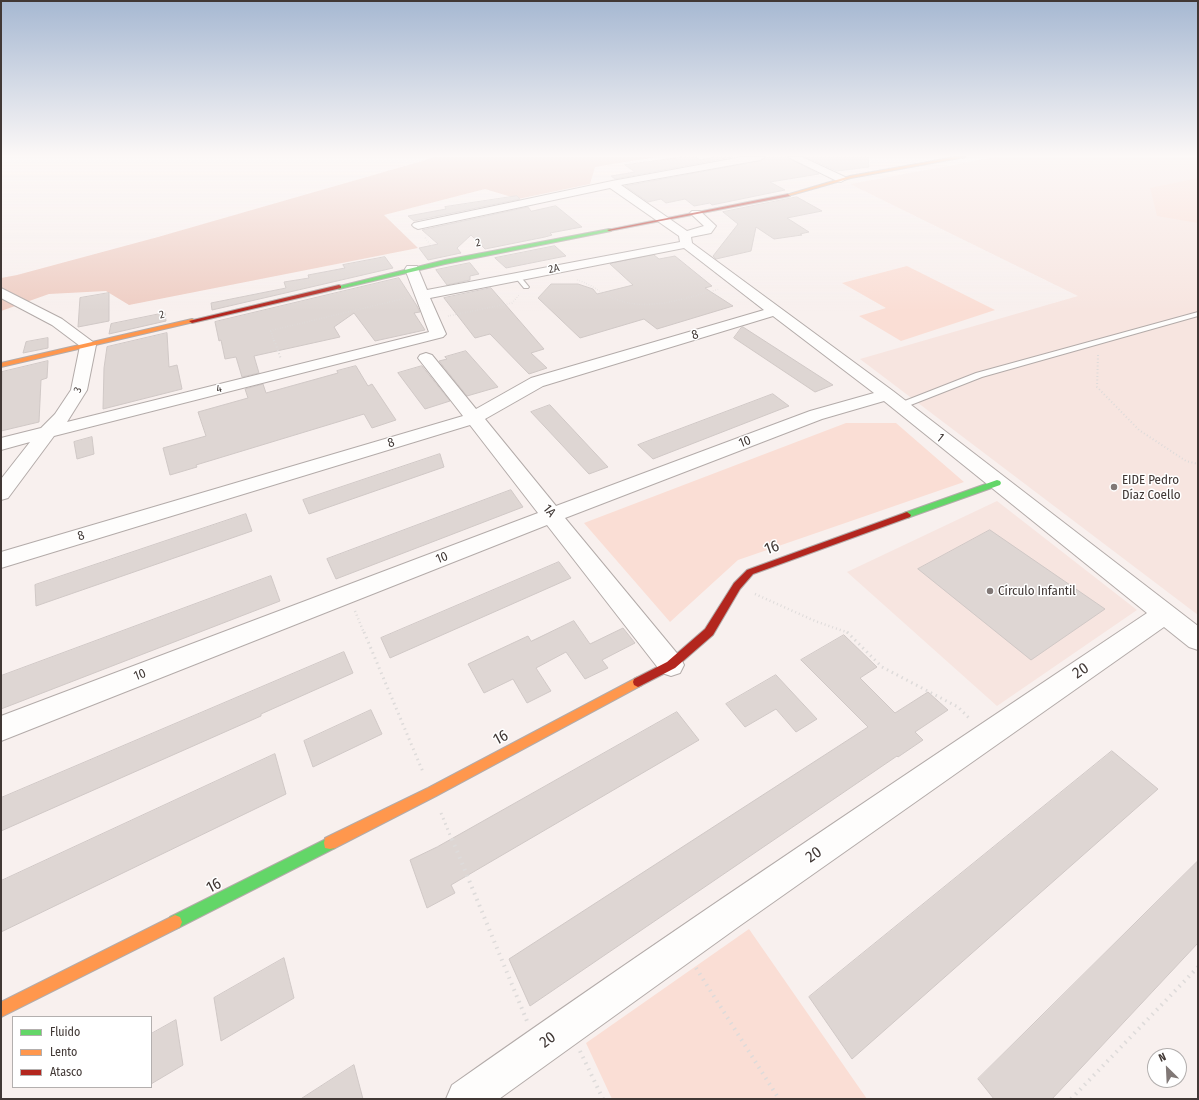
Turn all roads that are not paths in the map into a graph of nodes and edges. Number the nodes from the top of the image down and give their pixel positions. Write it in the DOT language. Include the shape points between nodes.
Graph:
graph roads {
  1 [pos="497,208"];
  2 [pos="648,208"];
  3 [pos="720,208"];
  4 [pos="696,213"];
  5 [pos="664,219"];
  6 [pos="418,224"];
  7 [pos="686,239"];
  8 [pos="412,269"];
  9 [pos="516,276"];
  10 [pos="526,287"];
  11 [pos="1,292"];
  12 [pos="422,295"];
  13 [pos="775,311"];
  14 [pos="1198,314"];
  15 [pos="88,345"];
  16 [pos="426,358"];
  17 [pos="1,365"];
  18 [pos="894,401"];
  19 [pos="474,418"];
  20 [pos="48,432"];
  21 [pos="1,444"];
  22 [pos="997,483"];
  23 [pos="1,493"];
  24 [pos="552,515"];
  25 [pos="1,560"];
  26 [pos="1165,614"];
  27 [pos="1198,640"];
  28 [pos="671,665"];
  29 [pos="1,729"];
  30 [pos="1,1010"];
  31 [pos="466,1099"];
  1 -- 6 [label="street"];
  2 -- 5 [label="street, 1"];
  3 -- 4 [label="street, 2"];
  4 -- 5 [label="street, 2"];
  4 -- 7 [label="street" via="710,226 707,230"];
  5 -- 7 [label="street, 1"];
  5 -- 8 [label="street, 2"];
  7 -- 9 [label="street, 2A"];
  7 -- 13 [label="street, 1"];
  8 -- 12 [label="street"];
  8 -- 15 [label="street, 2"];
  9 -- 10 [label="lane"];
  9 -- 12 [label="street, 2A"];
  11 -- 15 [label="street" via="57,322"];
  12 -- 20 [label="street, 4" via="435,327 286,373"];
  13 -- 18 [label="street, 1"];
  13 -- 19 [label="street, 8" via="537,382"];
  14 -- 18 [label="lane"];
  15 -- 17 [label="street, 2"];
  15 -- 20 [label="street, 3" via="79,390 62,417"];
  16 -- 19 [label="street, 1A"];
  18 -- 22 [label="street, 1"];
  18 -- 24 [label="street, 10" via="816,415"];
  19 -- 24 [label="street, 1A"];
  19 -- 25 [label="street, 8"];
  20 -- 21 [label="street, 4"];
  20 -- 23 [label="street, 3"];
  22 -- 26 [label="street, 1"];
  22 -- 28 [label="street, 16" via="750,572 737,586 709,632"];
  24 -- 28 [label="street, 1A"];
  24 -- 29 [label="street, 10"];
  26 -- 27 [label="street, 1"];
  26 -- 31 [label="street, 20" via="683,946"];
  28 -- 30 [label="street, 16" via="432,792"];
}
